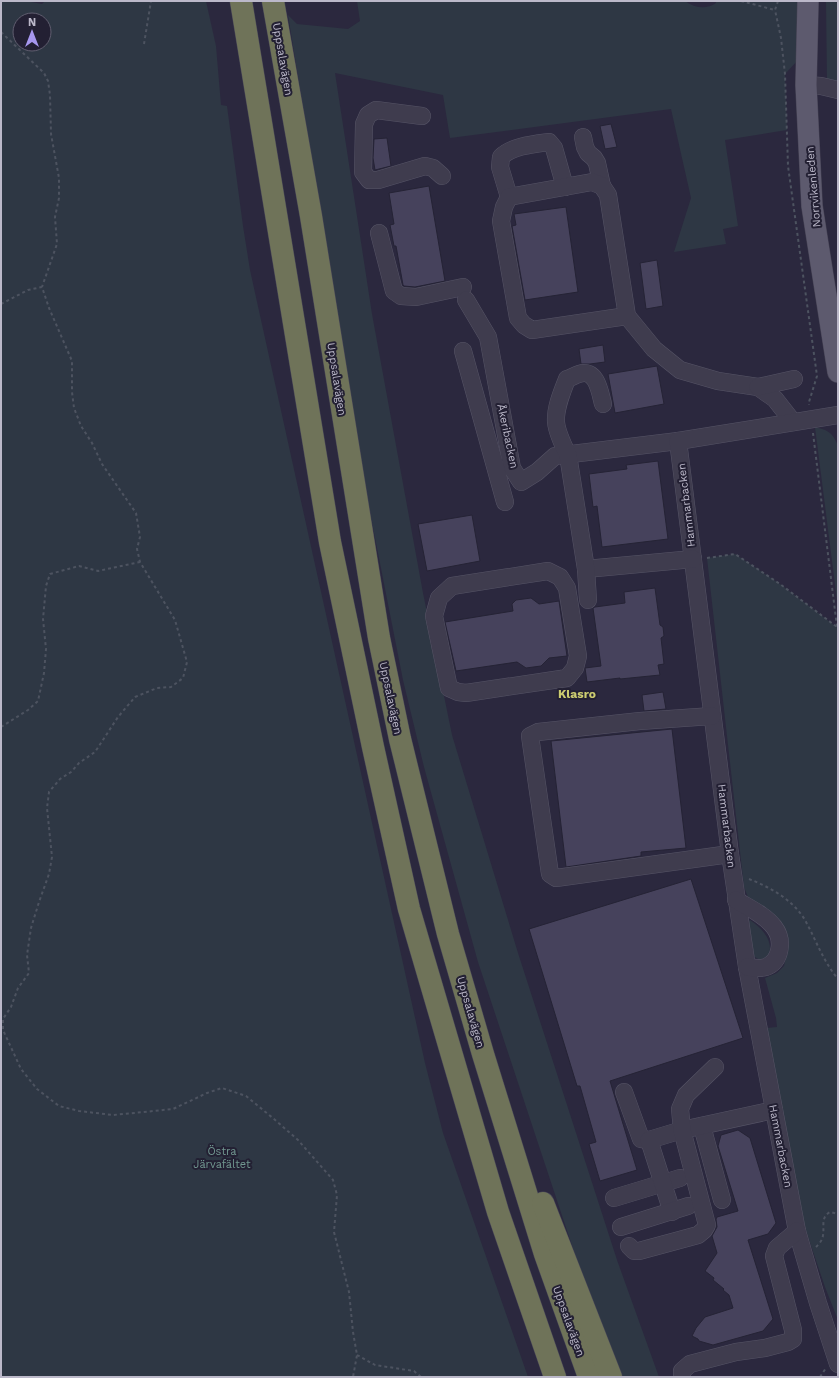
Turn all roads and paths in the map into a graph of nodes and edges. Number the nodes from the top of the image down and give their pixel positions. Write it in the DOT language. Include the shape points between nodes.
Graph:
graph roads {
  1 [pos="151,1"];
  2 [pos="241,1"];
  3 [pos="273,1"];
  4 [pos="742,1"];
  5 [pos="778,1"];
  6 [pos="808,1"];
  7 [pos="775,10"];
  8 [pos="1,32"];
  9 [pos="144,44"];
  10 [pos="806,85"];
  11 [pos="837,90"];
  12 [pos="422,116"];
  13 [pos="583,137"];
  14 [pos="442,176"];
  15 [pos="602,186"];
  16 [pos="565,187"];
  17 [pos="509,197"];
  18 [pos="379,233"];
  19 [pos="42,287"];
  20 [pos="1,304"];
  21 [pos="627,316"];
  22 [pos="835,331"];
  23 [pos="464,351"];
  24 [pos="838,372"];
  25 [pos="794,379"];
  26 [pos="758,387"];
  27 [pos="603,404"];
  28 [pos="838,415"];
  29 [pos="811,419"];
  30 [pos="792,422"];
  31 [pos="678,441"];
  32 [pos="568,455"];
  33 [pos="505,502"];
  34 [pos="693,559"];
  35 [pos="140,562"];
  36 [pos="586,569"];
  37 [pos="502,578"];
  38 [pos="588,600"];
  39 [pos="837,627"];
  40 [pos="712,716"];
  41 [pos="1,726"];
  42 [pos="730,854"];
  43 [pos="733,874"];
  44 [pos="736,900"];
  45 [pos="747,967"];
  46 [pos="838,979"];
  47 [pos="483,1054"];
  48 [pos="715,1067"];
  49 [pos="624,1092"];
  50 [pos="774,1110"];
  51 [pos="702,1126"];
  52 [pos="682,1130"];
  53 [pos="649,1140"];
  54 [pos="680,1178"];
  55 [pos="663,1184"];
  56 [pos="614,1198"];
  57 [pos="722,1200"];
  58 [pos="688,1206"];
  59 [pos="672,1212"];
  60 [pos="838,1214"];
  61 [pos="621,1227"];
  62 [pos="797,1231"];
  63 [pos="629,1246"];
  64 [pos="803,1251"];
  65 [pos="357,1355"];
  66 [pos="832,1366"];
  67 [pos="353,1377"];
  68 [pos="421,1377"];
  69 [pos="555,1377"];
  70 [pos="589,1377"];
  71 [pos="611,1377"];
  72 [pos="682,1377"];
  73 [pos="820,1377"];
  1 -- 9 [label="path"];
  2 -- 69 [label="highway" via="330,542 409,909 498,1212"];
  3 -- 47 [label="highway, Uppsalavägen" via="311,216 379,638 400,739 448,934"];
  4 -- 7 [label="path"];
  5 -- 7 [label="path"];
  6 -- 10 [label="main road, Norrvikenleden"];
  7 -- 29 [label="path" via="785,74 788,166 817,376 809,402"];
  8 -- 19 [label="path" via="44,73 48,81 59,198 55,217 57,244"];
  10 -- 11 [label="street"];
  10 -- 22 [label="main road, Norrvikenleden" via="812,206"];
  12 -- 14 [label="street" via="376,110 368,115 364,124 363,172 369,180 378,180 425,166 433,168"];
  13 -- 15 [label="street" via="588,153 597,163"];
  15 -- 16 [label="street" via="592,182"];
  15 -- 21 [label="street" via="608,195"];
  16 -- 17 [label="street"];
  16 -- 17 [label="street" via="554,148 549,142 539,143 507,151 500,157 500,167"];
  17 -- 21 [label="street" via="501,221 518,318 524,326 532,330"];
  18 -- 32 [label="street, Åkeribacken" via="394,291 401,296 465,294 488,337 512,468 520,482 537,472 555,456"];
  19 -- 20 [label="path" via="28,290"];
  19 -- 35 [label="path" via="72,361 74,408 81,426 102,464 136,513 140,537 137,549"];
  21 -- 26 [label="street" via="654,349 680,370 718,381"];
  22 -- 24 [label="main road, Norrvikenleden"];
  23 -- 33 [label="street"];
  25 -- 26 [label="street"];
  26 -- 30 [label="street" via="775,399"];
  27 -- 32 [label="street" via="597,381 589,374 580,373 567,380 560,397 556,422"];
  28 -- 29 [label="street"];
  29 -- 30 [label="street"];
  29 -- 39 [label="path"];
  30 -- 31 [label="street"];
  31 -- 32 [label="street, Åkeribacken"];
  31 -- 34 [label="street, Hammarbacken"];
  32 -- 36 [label="street"];
  34 -- 36 [label="street"];
  34 -- 39 [label="path" via="735,554"];
  34 -- 40 [label="street, Hammarbacken"];
  35 -- 41 [label="path" via="98,572 79,566 50,574 46,586 43,619 46,650 44,673 38,701"];
  35 -- 65 [label="path" via="175,620 187,662 183,678 171,687 157,688 135,697 118,716 95,752 79,763 72,772 60,778 49,792 47,808 52,857 49,874 31,928 27,955 29,973 18,988 3,1019 3,1030 21,1069 37,1089 59,1106 113,1115 173,1109 222,1088 246,1096 298,1140 333,1180 336,1190 334,1232 349,1292"];
  36 -- 38 [label="street"];
  37 -- 37 [label="street" via="452,586 440,598 434,616 449,688 458,692 466,694 567,678 575,668 578,656 567,588 560,577 548,571"];
  40 -- 42 [label="street, Hammarbacken"];
  40 -- 42 [label="street" via="538,732 530,736 550,874 556,878"];
  42 -- 43 [label="street, Hammarbacken"];
  43 -- 44 [label="street, Hammarbacken"];
  43 -- 46 [label="path" via="763,884 787,900 804,919"];
  44 -- 45 [label="street, Hammarbacken"];
  44 -- 45 [label="street" via="767,920 775,928 780,942 778,955 773,962 765,967"];
  45 -- 50 [label="street, Hammarbacken"];
  47 -- 70 [label="highway, Uppsalavägen" via="545,1254"];
  47 -- 71 [label="highway"];
  48 -- 52 [label="street" via="686,1095 680,1109"];
  49 -- 53 [label="street" via="641,1139"];
  50 -- 51 [label="street"];
  50 -- 62 [label="street, Hammarbacken"];
  51 -- 52 [label="street"];
  51 -- 57 [label="street"];
  52 -- 53 [label="street"];
  52 -- 63 [label="street" via="707,1225 698,1235 639,1251 634,1251"];
  53 -- 55 [label="street"];
  54 -- 55 [label="street"];
  55 -- 56 [label="street"];
  55 -- 59 [label="street"];
  58 -- 59 [label="street"];
  59 -- 61 [label="street"];
  60 -- 64 [label="path" via="826,1214 822,1238 815,1248"];
  62 -- 64 [label="street, Hammarbacken"];
  62 -- 72 [label="street" via="777,1248 774,1256 793,1330 793,1339 765,1348 736,1352 690,1364 682,1371"];
  64 -- 66 [label="street, Hammarbacken"];
  65 -- 67 [label="path"];
  65 -- 68 [label="path" via="375,1365 414,1371"];
  66 -- 73 [label="path"];
}
